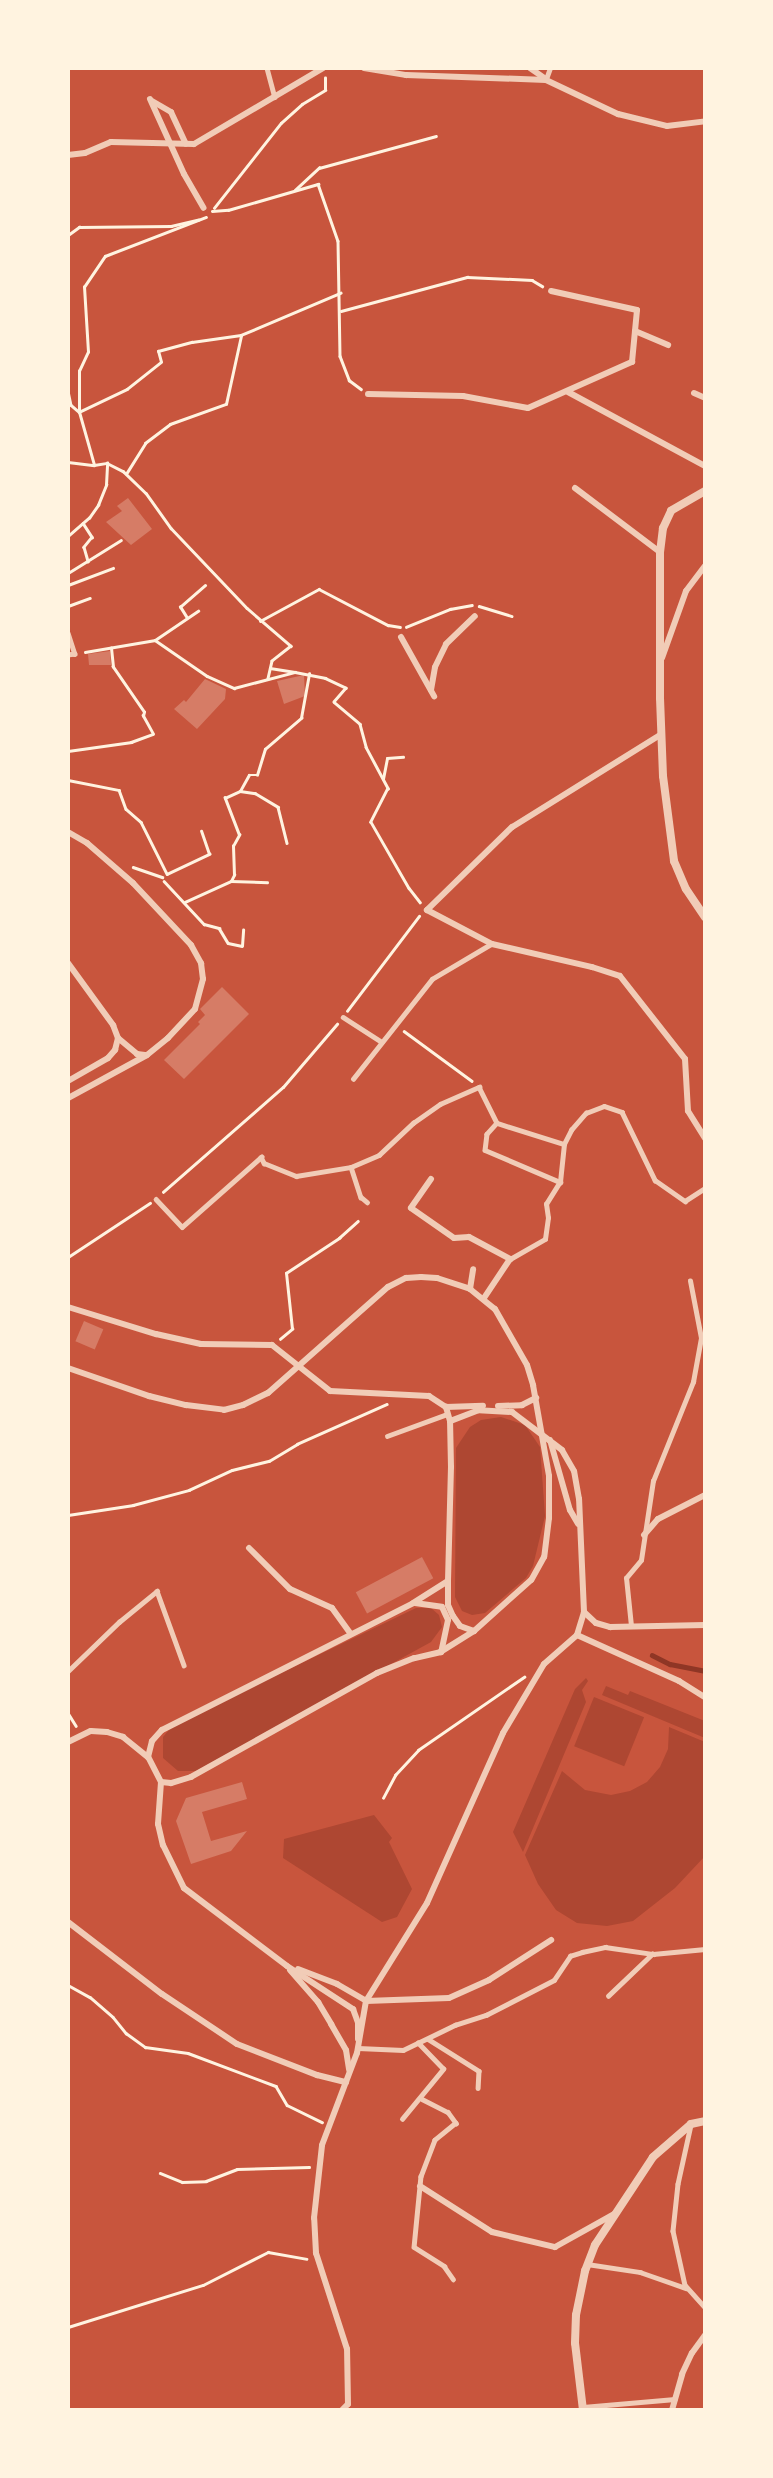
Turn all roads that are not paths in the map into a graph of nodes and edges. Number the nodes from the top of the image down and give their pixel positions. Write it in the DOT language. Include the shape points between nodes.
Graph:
graph roads {
  1 [pos="267,68"];
  2 [pos="364,68"];
  3 [pos="398,68"];
  4 [pos="530,68"];
  5 [pos="550,68"];
  6 [pos="320,69"];
  7 [pos="406,75"];
  8 [pos="546,80"];
  9 [pos="275,97"];
  10 [pos="705,121"];
  11 [pos="186,144"];
  12 [pos="68,155"];
  13 [pos="204,208"];
  14 [pos="551,292"];
  15 [pos="635,331"];
  16 [pos="668,345"];
  17 [pos="568,392"];
  18 [pos="694,393"];
  19 [pos="368,394"];
  20 [pos="705,397"];
  21 [pos="705,466"];
  22 [pos="576,488"];
  23 [pos="705,491"];
  24 [pos="660,552"];
  25 [pos="705,566"];
  26 [pos="475,615"];
  27 [pos="68,633"];
  28 [pos="401,637"];
  29 [pos="71,654"];
  30 [pos="662,658"];
  31 [pos="660,735"];
  32 [pos="68,832"];
  33 [pos="705,917"];
  34 [pos="492,944"];
  35 [pos="68,963"];
  36 [pos="343,1017"];
  37 [pos="118,1038"];
  38 [pos="382,1042"];
  39 [pos="147,1055"];
  40 [pos="353,1079"];
  41 [pos="68,1081"];
  42 [pos="68,1098"];
  43 [pos="497,1123"];
  44 [pos="705,1138"];
  45 [pos="565,1144"];
  46 [pos="351,1167"];
  47 [pos="431,1179"];
  48 [pos="560,1182"];
  49 [pos="705,1188"];
  50 [pos="156,1199"];
  51 [pos="367,1202"];
  52 [pos="510,1259"];
  53 [pos="473,1269"];
  54 [pos="690,1281"];
  55 [pos="470,1289"];
  56 [pos="484,1298"];
  57 [pos="68,1307"];
  58 [pos="68,1368"];
  59 [pos="536,1398"];
  60 [pos="448,1414"];
  61 [pos="543,1435"];
  62 [pos="387,1436"];
  63 [pos="550,1440"];
  64 [pos="705,1495"];
  65 [pos="580,1526"];
  66 [pos="645,1535"];
  67 [pos="248,1548"];
  68 [pos="448,1581"];
  69 [pos="413,1603"];
  70 [pos="584,1612"];
  71 [pos="705,1625"];
  72 [pos="631,1626"];
  73 [pos="474,1631"];
  74 [pos="351,1634"];
  75 [pos="577,1636"];
  76 [pos="441,1652"];
  77 [pos="184,1665"];
  78 [pos="68,1671"];
  79 [pos="705,1698"];
  80 [pos="68,1742"];
  81 [pos="148,1757"];
  82 [pos="161,1782"];
  83 [pos="68,1922"];
  84 [pos="551,1940"];
  85 [pos="705,1949"];
  86 [pos="653,1954"];
  87 [pos="287,1966"];
  88 [pos="608,1996"];
  89 [pos="366,2001"];
  90 [pos="427,2039"];
  91 [pos="418,2043"];
  92 [pos="358,2048"];
  93 [pos="350,2072"];
  94 [pos="346,2081"];
  95 [pos="478,2088"];
  96 [pos="422,2099"];
  97 [pos="402,2119"];
  98 [pos="705,2121"];
  99 [pos="691,2124"];
  100 [pos="420,2186"];
  101 [pos="614,2214"];
  102 [pos="587,2264"];
  103 [pos="453,2279"];
  104 [pos="687,2288"];
  105 [pos="705,2307"];
  106 [pos="705,2335"];
  107 [pos="675,2399"];
  108 [pos="345,2407"];
  109 [pos="583,2408"];
  110 [pos="354,2410"];
  111 [pos="672,2410"];
  1 -- 9 [label="street"];
  2 -- 7 [label="street"];
  3 -- 7 [label="street"];
  4 -- 8 [label="street"];
  5 -- 8 [label="street"];
  6 -- 9 [label="street"];
  7 -- 8 [label="street"];
  8 -- 10 [label="street" via="618,114 667,126"];
  9 -- 11 [label="street" via="194,144"];
  11 -- 12 [label="street" via="111,142"];
  11 -- 13 [label="street" via="171,111 152,102"];
  14 -- 15 [label="street" via="637,310"];
  15 -- 16 [label="street"];
  15 -- 17 [label="street" via="632,362"];
  17 -- 19 [label="street" via="528,408 463,396"];
  17 -- 21 [label="street"];
  18 -- 20 [label="street"];
  22 -- 24 [label="street"];
  23 -- 24 [label="street" via="671,511"];
  24 -- 30 [label="street"];
  25 -- 30 [label="street" via="686,591"];
  26 -- 28 [label="street" via="446,644 435,667 433,693"];
  27 -- 29 [label="street"];
  30 -- 31 [label="street"];
  31 -- 33 [label="street" via="674,861"];
  31 -- 34 [label="street" via="512,827 426,908"];
  32 -- 39 [label="street" via="133,883 191,945 201,962 203,989 195,1009"];
  34 -- 38 [label="street" via="432,979"];
  34 -- 44 [label="street" via="620,976 685,1059 688,1111"];
  35 -- 37 [label="street"];
  36 -- 38 [label="street"];
  37 -- 39 [label="street" via="139,1055"];
  37 -- 41 [label="street" via="108,1058"];
  38 -- 40 [label="street"];
  39 -- 42 [label="street"];
  43 -- 45 [label="street"];
  43 -- 46 [label="street" via="479,1087 440,1104 379,1155"];
  43 -- 48 [label="street" via="487,1134 485,1150"];
  45 -- 48 [label="street"];
  45 -- 49 [label="street" via="586,1113 604,1106 622,1112 656,1180 685,1201"];
  46 -- 50 [label="street" via="296,1176 264,1163 261,1157 183,1227"];
  46 -- 51 [label="street"];
  47 -- 52 [label="street" via="411,1208 454,1238 469,1237"];
  48 -- 52 [label="street" via="546,1204 545,1239"];
  52 -- 56 [label="street"];
  53 -- 55 [label="street"];
  54 -- 66 [label="street" via="701,1338 693,1382 653,1481"];
  55 -- 56 [label="street"];
  55 -- 58 [label="street" via="453,1282 406,1278 388,1287 268,1393 224,1410 149,1396"];
  56 -- 59 [label="street" via="517,1345"];
  57 -- 60 [label="street" via="201,1344 272,1345 330,1391 429,1396"];
  59 -- 60 [label="street" via="522,1405"];
  59 -- 61 [label="street"];
  60 -- 61 [label="street" via="502,1409 521,1416"];
  60 -- 62 [label="street"];
  60 -- 68 [label="street"];
  61 -- 63 [label="street"];
  61 -- 73 [label="street" via="549,1476 544,1557 531,1580"];
  63 -- 65 [label="street" via="570,1510"];
  63 -- 65 [label="street" via="562,1450 573,1471"];
  64 -- 66 [label="street" via="658,1519"];
  65 -- 70 [label="street"];
  66 -- 72 [label="street" via="641,1560 626,1578"];
  67 -- 74 [label="street" via="290,1589 332,1608"];
  68 -- 69 [label="street"];
  68 -- 73 [label="street" via="453,1616 460,1626"];
  69 -- 74 [label="street"];
  69 -- 76 [label="street" via="442,1607 448,1620"];
  70 -- 72 [label="street" via="596,1623"];
  70 -- 75 [label="street"];
  71 -- 72 [label="street"];
  73 -- 76 [label="street"];
  74 -- 81 [label="street" via="162,1730 152,1741"];
  75 -- 79 [label="street" via="679,1681"];
  75 -- 89 [label="street" via="544,1664 503,1733 427,1903"];
  76 -- 82 [label="street" via="377,1674 182,1782"];
  77 -- 78 [label="street" via="157,1591"];
  80 -- 81 [label="street" via="91,1731 123,1737"];
  81 -- 82 [label="street"];
  82 -- 87 [label="street" via="158,1824 184,1888"];
  83 -- 94 [label="street" via="237,2044 317,2075"];
  84 -- 89 [label="street" via="489,1980 449,1997"];
  85 -- 86 [label="street"];
  86 -- 88 [label="street"];
  86 -- 90 [label="street" via="605,1947 570,1955 554,1980"];
  87 -- 89 [label="street" via="337,1984"];
  87 -- 92 [label="street" via="353,2009"];
  87 -- 93 [label="street" via="318,2002 346,2050"];
  89 -- 92 [label="street"];
  90 -- 91 [label="street"];
  90 -- 95 [label="street" via="479,2071"];
  91 -- 92 [label="street" via="403,2050"];
  91 -- 96 [label="street" via="443,2069"];
  92 -- 93 [label="street"];
  93 -- 94 [label="street"];
  94 -- 108 [label="street" via="328,2125 314,2218 319,2263 347,2348"];
  96 -- 97 [label="street"];
  96 -- 100 [label="street" via="448,2112 456,2123 435,2140"];
  98 -- 99 [label="street"];
  99 -- 101 [label="street" via="653,2157"];
  99 -- 104 [label="street" via="673,2231"];
  100 -- 101 [label="street" via="492,2232 555,2247"];
  100 -- 103 [label="street" via="414,2247 444,2266"];
  101 -- 102 [label="street"];
  102 -- 104 [label="street" via="640,2272"];
  102 -- 109 [label="street" via="575,2343"];
  104 -- 105 [label="street"];
  106 -- 107 [label="street" via="692,2353"];
  107 -- 109 [label="street"];
  107 -- 111 [label="street"];
  108 -- 110 [label="street"];
}
